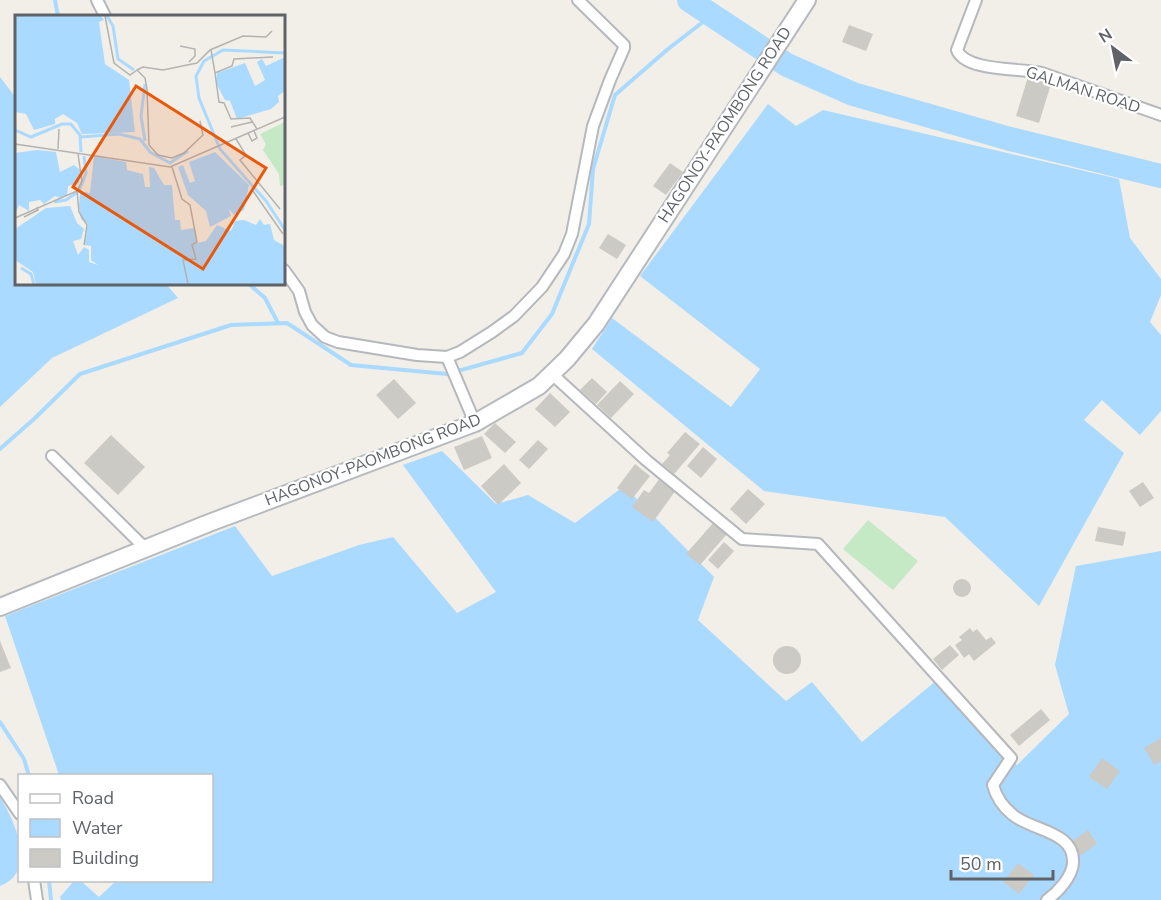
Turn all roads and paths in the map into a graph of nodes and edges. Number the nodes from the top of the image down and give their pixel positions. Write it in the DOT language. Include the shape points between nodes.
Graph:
graph roads {
  1 [pos="97,0"];
  2 [pos="578,0"];
  3 [pos="976,0"];
  4 [pos="803,6"];
  5 [pos="104,15"];
  6 [pos="1161,115"];
  7 [pos="285,272"];
  8 [pos="447,357"];
  9 [pos="552,374"];
  10 [pos="475,423"];
  11 [pos="52,456"];
  12 [pos="146,548"];
  13 [pos="0,607"];
  14 [pos="0,785"];
  15 [pos="18,811"];
  16 [pos="34,882"];
  17 [pos="37,900"];
  18 [pos="1047,900"];
  1 -- 5 [label="street"];
  2 -- 8 [label="street" via="624,48 593,126 572,234 554,271 514,316 474,344"];
  3 -- 6 [label="street, GALMAN ROAD" via="957,50 963,58 991,68 1042,73"];
  4 -- 9 [label="main road, HAGONOY-PAOMBONG ROAD" via="596,324"];
  7 -- 8 [label="street" via="312,326 325,337"];
  8 -- 10 [label="street"];
  9 -- 10 [label="main road, HAGONOY-PAOMBONG ROAD" via="539,386"];
  9 -- 18 [label="street" via="646,460 742,539 818,544 1011,758 993,785 1002,804 1013,816 1051,832 1074,854 1072,871"];
  10 -- 12 [label="main road, HAGONOY-PAOMBONG ROAD"];
  11 -- 12 [label="street"];
  12 -- 13 [label="main road, HAGONOY-PAOMBONG ROAD"];
  14 -- 15 [label="street"];
  16 -- 17 [label="street"];
}
